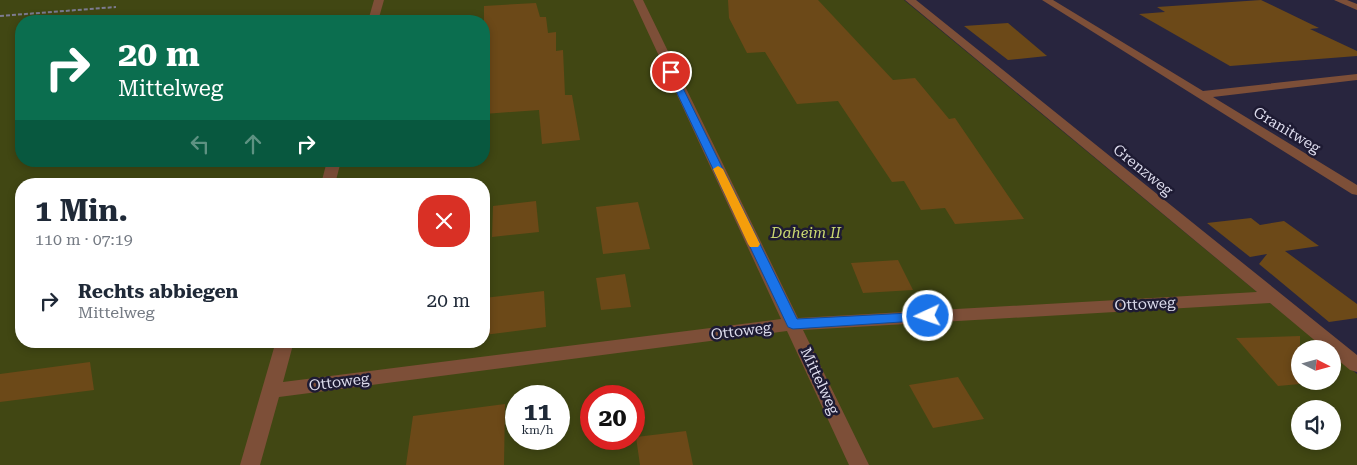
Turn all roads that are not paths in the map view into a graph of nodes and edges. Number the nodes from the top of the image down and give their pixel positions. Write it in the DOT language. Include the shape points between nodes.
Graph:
graph roads {
  1 [pos="378,0"];
  2 [pos="638,0"];
  3 [pos="910,0"];
  4 [pos="1047,0"];
  5 [pos="1339,0"];
  6 [pos="1357,7"];
  7 [pos="374,15"];
  8 [pos="1357,77"];
  9 [pos="1200,95"];
  10 [pos="1357,191"];
  11 [pos="1273,297"];
  12 [pos="793,324"];
  13 [pos="282,348"];
  14 [pos="1357,365"];
  15 [pos="271,391"];
  16 [pos="250,465"];
  17 [pos="859,465"];
  1 -- 7 [label="lane"];
  2 -- 12 [label="lane, Mittelweg"];
  3 -- 11 [label="lane, Grenzweg"];
  4 -- 9 [label="lane, Granitweg"];
  5 -- 6 [label="lane"];
  8 -- 9 [label="lane, Granitweg"];
  9 -- 10 [label="lane, Granitweg"];
  11 -- 12 [label="lane, Ottoweg"];
  11 -- 14 [label="lane, Grenzweg"];
  12 -- 15 [label="lane, Ottoweg"];
  12 -- 17 [label="lane, Mittelweg"];
  13 -- 15 [label="lane"];
  15 -- 16 [label="lane"];
}
